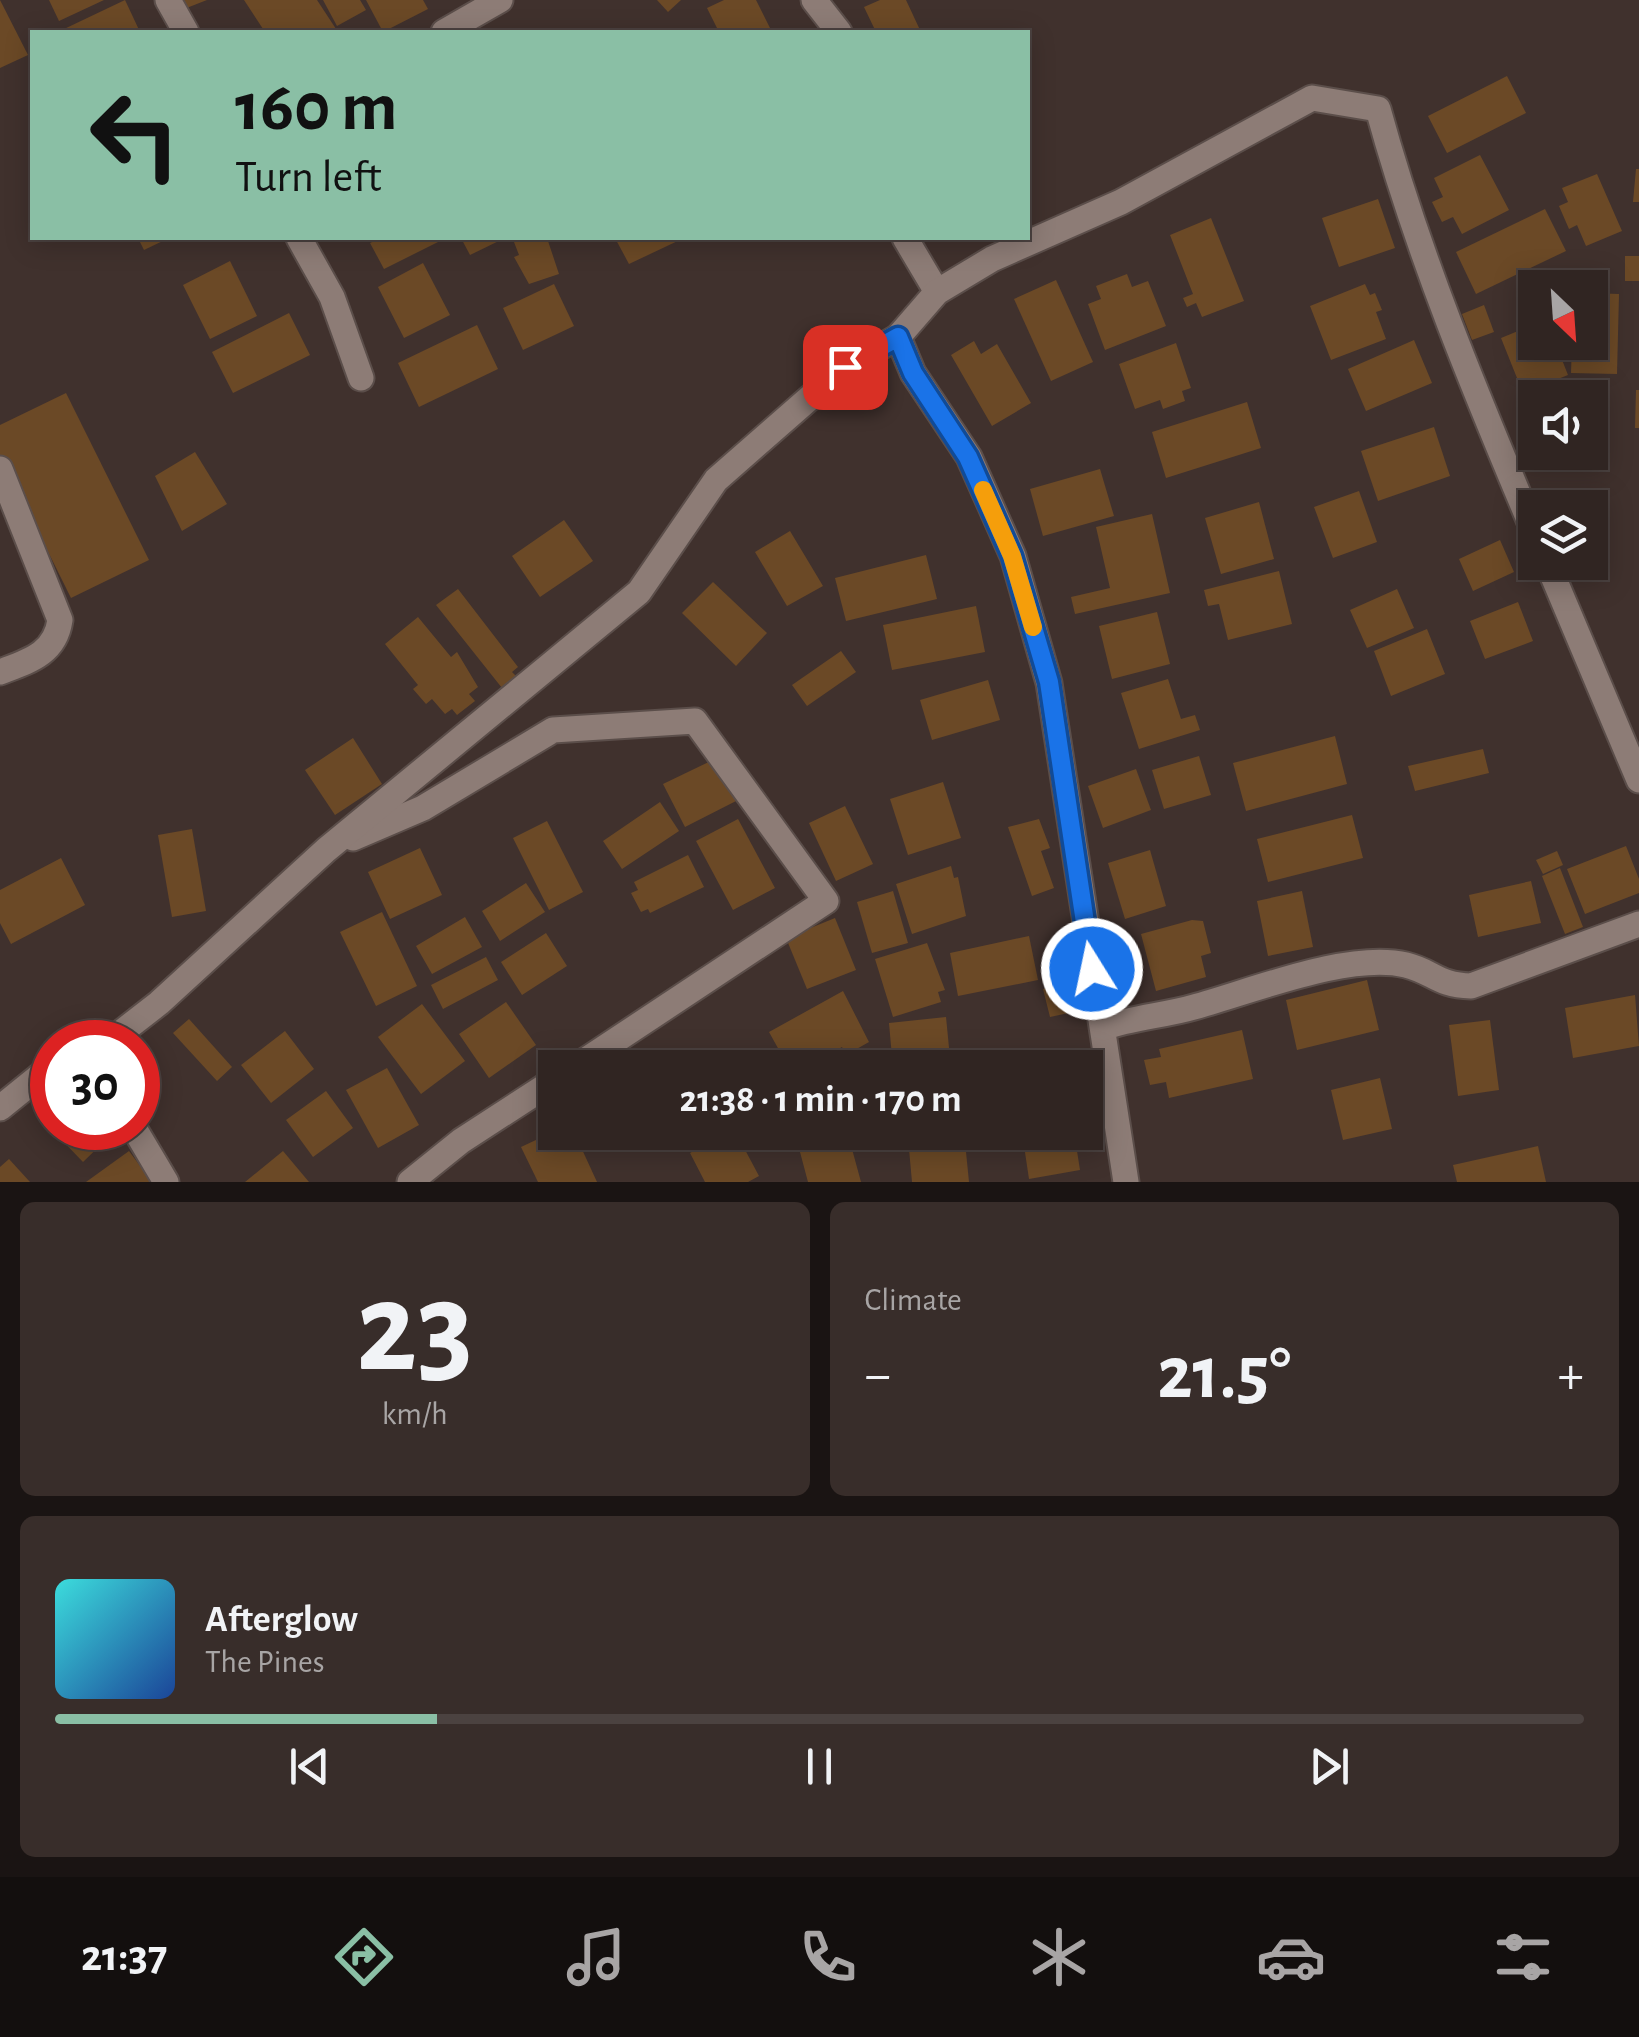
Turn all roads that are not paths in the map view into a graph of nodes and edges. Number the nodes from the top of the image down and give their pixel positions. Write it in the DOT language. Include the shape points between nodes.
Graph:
graph roads {
  1 [pos="168,0"];
  2 [pos="500,0"];
  3 [pos="814,0"];
  4 [pos="185,30"];
  5 [pos="448,30"];
  6 [pos="837,30"];
  7 [pos="300,240"];
  8 [pos="906,240"];
  9 [pos="937,292"];
  10 [pos="898,337"];
  11 [pos="361,378"];
  12 [pos="0,468"];
  13 [pos="1518,493"];
  14 [pos="1555,580"];
  15 [pos="0,672"];
  16 [pos="1639,780"];
  17 [pos="326,850"];
  18 [pos="1639,924"];
  19 [pos="137,1020"];
  20 [pos="1103,1028"];
  21 [pos="601,1050"];
  22 [pos="30,1084"];
  23 [pos="538,1091"];
  24 [pos="0,1108"];
  25 [pos="147,1150"];
  26 [pos="166,1182"];
  27 [pos="410,1182"];
  28 [pos="1126,1182"];
  1 -- 4 [label="street"];
  2 -- 5 [label="street"];
  3 -- 6 [label="street"];
  7 -- 11 [label="street" via="332,297"];
  8 -- 9 [label="street"];
  9 -- 10 [label="street"];
  9 -- 13 [label="street" via="1312,98 1378,109 1398,184"];
  10 -- 17 [label="street" via="845,367 716,480 640,592"];
  10 -- 20 [label="street" via="913,373 968,457 1012,556 1049,682"];
  12 -- 15 [label="street" via="60,620 58,637 38,658"];
  14 -- 16 [label="street"];
  17 -- 19 [label="street"];
  17 -- 21 [label="street" via="422,808 553,730 695,721 826,901"];
  18 -- 20 [label="street" via="1471,986 1443,985 1406,965 1352,966"];
  20 -- 28 [label="street"];
  22 -- 24 [label="street"];
  23 -- 27 [label="street"];
  25 -- 26 [label="street"];
}
